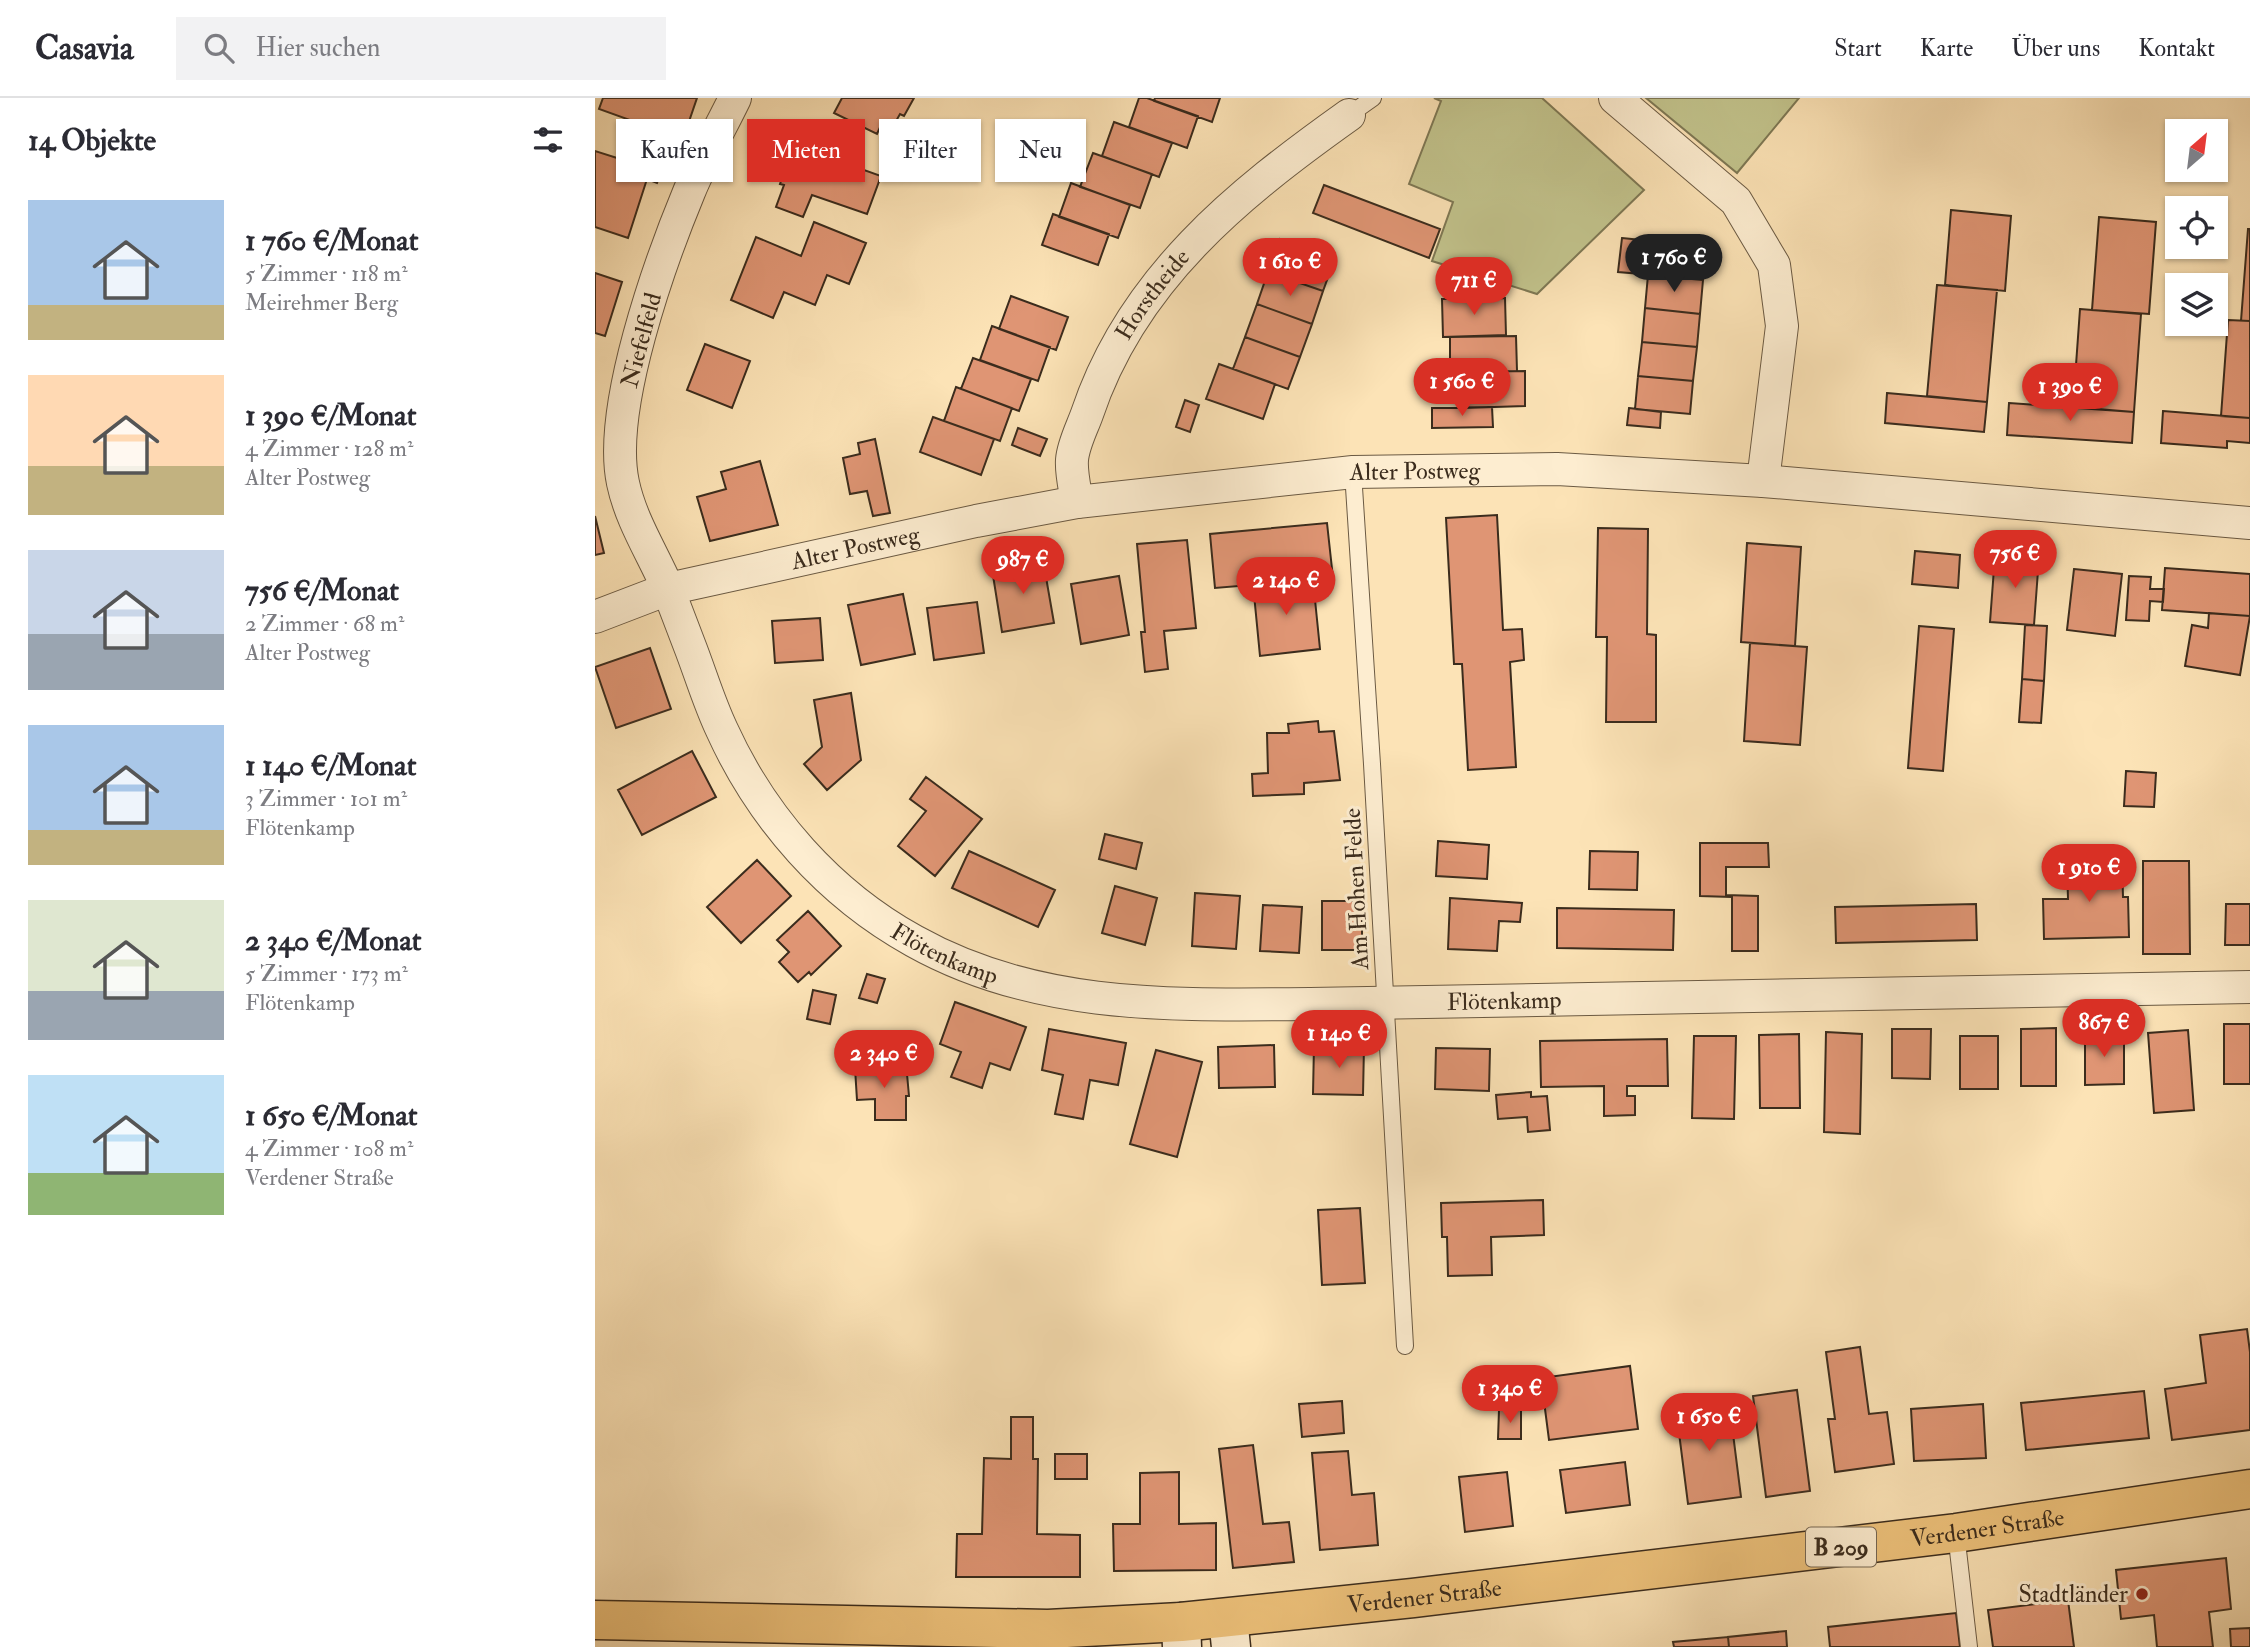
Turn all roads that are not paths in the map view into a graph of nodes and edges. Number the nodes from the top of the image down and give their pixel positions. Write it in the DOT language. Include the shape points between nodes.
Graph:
graph roads {
  1 [pos="735,98"];
  2 [pos="1615,98"];
  3 [pos="1361,106"];
  4 [pos="1353,472"];
  5 [pos="1763,481"];
  6 [pos="1077,502"];
  7 [pos="2250,523"];
  8 [pos="668,589"];
  9 [pos="595,617"];
  10 [pos="2250,987"];
  11 [pos="1385,1003"];
  12 [pos="1405,1346"];
  13 [pos="2250,1489"];
  14 [pos="1956,1533"];
  15 [pos="595,1619"];
  16 [pos="1229,1632"];
  17 [pos="1182,1634"];
  18 [pos="1063,1638"];
  19 [pos="1969,1647"];
  1 -- 8 [label="street, Niefelfeld" via="689,189 638,341 626,392 621,476 631,511"];
  2 -- 5 [label="street" via="1736,201 1774,265 1782,326"];
  3 -- 6 [label="street, Horstheide" via="1281,163 1194,241 1139,306 1096,388 1072,459"];
  4 -- 5 [label="street, Alter Postweg" via="1557,469"];
  4 -- 6 [label="street, Alter Postweg"];
  4 -- 11 [label="lane, Am Hohen Felde"];
  5 -- 7 [label="street, Alter Postweg"];
  6 -- 8 [label="street, Alter Postweg"];
  8 -- 9 [label="street, Alter Postweg"];
  8 -- 11 [label="street, Flötenkamp" via="722,730 754,789 792,842 851,899 914,941 970,967 1087,998 1168,1005"];
  10 -- 11 [label="street, Flötenkamp"];
  11 -- 12 [label="lane, Am Hohen Felde"];
  13 -- 14 [label="main road, Verdener Straße / B 209"];
  14 -- 16 [label="main road, Verdener Straße / B 209" via="1413,1598"];
  14 -- 19 [label="lane"];
  15 -- 18 [label="main road, Verdener Straße / B 209"];
  16 -- 17 [label="main road, Verdener Straße / B 209"];
  17 -- 18 [label="main road, Verdener Straße / B 209"];
}
